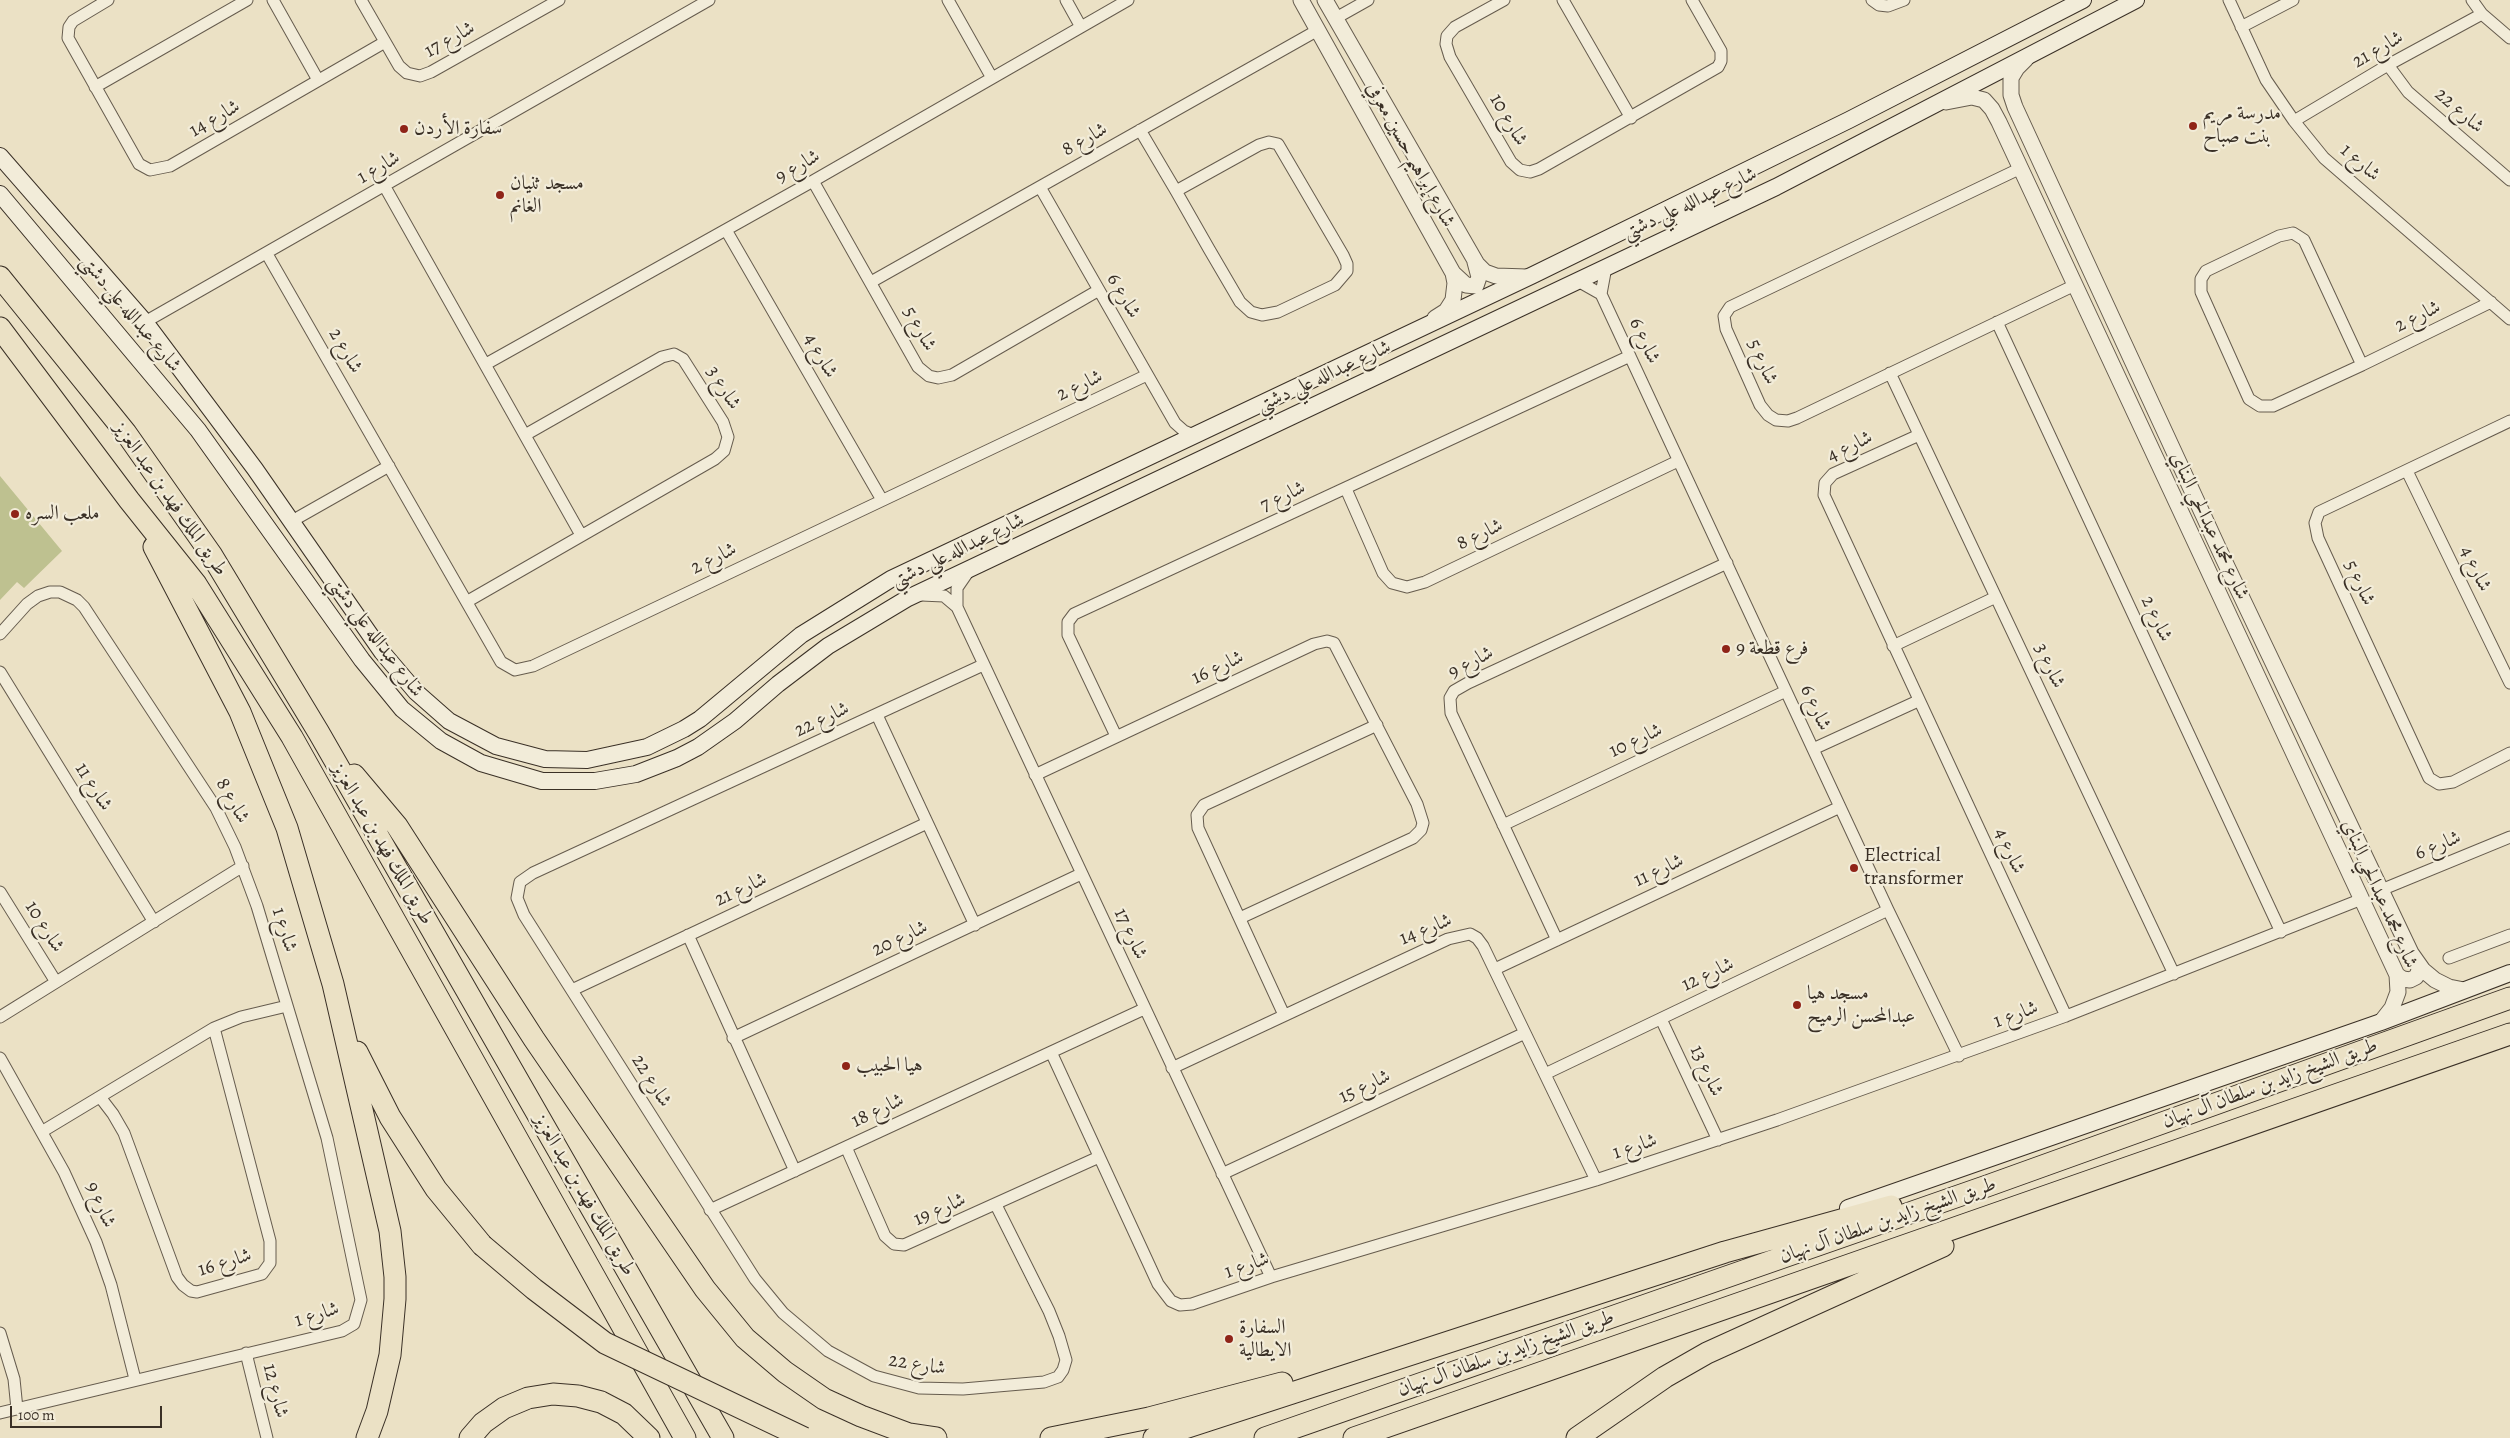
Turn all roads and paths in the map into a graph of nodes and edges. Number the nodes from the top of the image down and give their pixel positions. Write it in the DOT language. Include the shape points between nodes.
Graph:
graph roads {
  1 [pos="108,0"];
  2 [pos="247,0"];
  3 [pos="273,0"];
  4 [pos="361,0"];
  5 [pos="559,0"];
  6 [pos="709,0"];
  7 [pos="948,0"];
  8 [pos="1066,0"];
  9 [pos="1128,0"];
  10 [pos="1300,0"];
  11 [pos="1325,0"];
  12 [pos="1368,0"];
  13 [pos="1504,0"];
  14 [pos="1563,0"];
  15 [pos="1692,0"];
  16 [pos="1872,0"];
  17 [pos="1904,0"];
  18 [pos="2083,0"];
  19 [pos="2136,0"];
  20 [pos="2229,0"];
  21 [pos="2293,0"];
  22 [pos="2472,0"];
  23 [pos="690,5"];
  24 [pos="2482,14"];
  25 [pos="1336,18"];
  26 [pos="1081,27"];
  27 [pos="2241,27"];
  28 [pos="1318,30"];
  29 [pos="2510,38"];
  30 [pos="385,42"];
  31 [pos="2034,53"];
  32 [pos="2388,65"];
  33 [pos="992,78"];
  34 [pos="318,80"];
  35 [pos="95,86"];
  36 [pos="1930,107"];
  37 [pos="1630,118"];
  38 [pos="1999,122"];
  39 [pos="2294,122"];
  40 [pos="1834,127"];
  41 [pos="1140,130"];
  42 [pos="0,156"];
  43 [pos="2021,168"];
  44 [pos="2510,180"];
  45 [pos="813,181"];
  46 [pos="0,182"];
  47 [pos="385,187"];
  48 [pos="1040,187"];
  49 [pos="28,188"];
  50 [pos="1176,191"];
  51 [pos="1704,192"];
  52 [pos="0,194"];
  53 [pos="1741,202"];
  54 [pos="726,230"];
  55 [pos="2073,232"];
  56 [pos="34,234"];
  57 [pos="267,254"];
  58 [pos="1474,260"];
  59 [pos="1606,267"];
  60 [pos="99,271"];
  61 [pos="1453,273"];
  62 [pos="1533,275"];
  63 [pos="0,277"];
  64 [pos="1578,281"];
  65 [pos="872,282"];
  66 [pos="2075,285"];
  67 [pos="1099,290"];
  68 [pos="1601,294"];
  69 [pos="2490,302"];
  70 [pos="2510,319"];
  71 [pos="145,322"];
  72 [pos="1997,322"];
  73 [pos="1426,325"];
  74 [pos="0,328"];
  75 [pos="132,348"];
  76 [pos="1630,356"];
  77 [pos="486,364"];
  78 [pos="2362,365"];
  79 [pos="1890,373"];
  80 [pos="1148,375"];
  81 [pos="2510,421"];
  82 [pos="1175,423"];
  83 [pos="223,426"];
  84 [pos="525,435"];
  85 [pos="1919,435"];
  86 [pos="1196,436"];
  87 [pos="1171,448"];
  88 [pos="2151,449"];
  89 [pos="1678,461"];
  90 [pos="389,466"];
  91 [pos="2407,471"];
  92 [pos="1346,489"];
  93 [pos="129,500"];
  94 [pos="882,500"];
  95 [pos="292,522"];
  96 [pos="270,529"];
  97 [pos="581,535"];
  98 [pos="2223,558"];
  99 [pos="1727,564"];
  100 [pos="977,565"];
  101 [pos="2214,584"];
  102 [pos="873,589"];
  103 [pos="1996,597"];
  104 [pos="908,598"];
  105 [pos="468,601"];
  106 [pos="956,607"];
  107 [pos="366,628"];
  108 [pos="0,634"];
  109 [pos="1893,646"];
  110 [pos="2270,656"];
  111 [pos="812,657"];
  112 [pos="983,664"];
  113 [pos="0,672"];
  114 [pos="2510,683"];
  115 [pos="1786,691"];
  116 [pos="1918,701"];
  117 [pos="877,716"];
  118 [pos="1377,725"];
  119 [pos="319,733"];
  120 [pos="1116,736"];
  121 [pos="1813,749"];
  122 [pos="2510,754"];
  123 [pos="1035,775"];
  124 [pos="1840,807"];
  125 [pos="927,823"];
  126 [pos="1503,825"];
  127 [pos="2510,837"];
  128 [pos="243,866"];
  129 [pos="1081,874"];
  130 [pos="2381,890"];
  131 [pos="0,892"];
  132 [pos="2362,899"];
  133 [pos="1888,910"];
  134 [pos="1240,918"];
  135 [pos="154,922"];
  136 [pos="975,925"];
  137 [pos="2281,932"];
  138 [pos="688,935"];
  139 [pos="2510,935"];
  140 [pos="1558,940"];
  141 [pos="2449,958"];
  142 [pos="2418,964"];
  143 [pos="1495,969"];
  144 [pos="2510,973"];
  145 [pos="2174,974"];
  146 [pos="2397,975"];
  147 [pos="56,982"];
  148 [pos="333,984"];
  149 [pos="572,990"];
  150 [pos="2464,990"];
  151 [pos="2510,998"];
  152 [pos="287,1006"];
  153 [pos="1144,1009"];
  154 [pos="1284,1015"];
  155 [pos="2066,1016"];
  156 [pos="0,1017"];
  157 [pos="1661,1019"];
  158 [pos="2381,1022"];
  159 [pos="214,1028"];
  160 [pos="1525,1033"];
  161 [pos="2510,1034"];
  162 [pos="733,1038"];
  163 [pos="1051,1052"];
  164 [pos="1959,1056"];
  165 [pos="0,1058"];
  166 [pos="1172,1068"];
  167 [pos="1545,1074"];
  168 [pos="100,1097"];
  169 [pos="42,1131"];
  170 [pos="1718,1140"];
  171 [pos="846,1147"];
  172 [pos="1099,1157"];
  173 [pos="795,1171"];
  174 [pos="1222,1174"];
  175 [pos="1596,1180"];
  176 [pos="1987,1186"];
  177 [pos="2040,1200"];
  178 [pos="996,1205"];
  179 [pos="710,1210"];
  180 [pos="1725,1252"];
  181 [pos="1271,1277"];
  182 [pos="0,1334"];
  183 [pos="1440,1346"];
  184 [pos="246,1353"];
  185 [pos="135,1380"];
  186 [pos="17,1409"];
  187 [pos="0,1413"];
  188 [pos="267,1438"];
  189 [pos="367,1438"];
  190 [pos="470,1438"];
  191 [pos="649,1438"];
  192 [pos="685,1438"];
  193 [pos="723,1438"];
  194 [pos="804,1438"];
  195 [pos="936,1438"];
  196 [pos="1051,1438"];
  197 [pos="1154,1438"];
  198 [pos="1265,1438"];
  199 [pos="1354,1438"];
  200 [pos="1577,1438"];
  1 -- 35 [label="street, شارع 14" via="73,21 68,30 70,42"];
  2 -- 35 [label="street"];
  3 -- 34 [label="street"];
  4 -- 30 [label="street, شارع 17"];
  5 -- 30 [label="street, شارع 17" via="424,75 411,75 401,69"];
  6 -- 23 [label="street, شارع 1"];
  7 -- 33 [label="street"];
  8 -- 26 [label="street"];
  9 -- 26 [label="street, شارع 9"];
  10 -- 28 [label="street, شارع إبراهيم حسين معرفي"];
  11 -- 25 [label="street, شارع إبراهيم حسين معرفي"];
  12 -- 25 [label="street"];
  13 -- 37 [label="street, شارع 10" via="1455,26 1447,36 1446,44 1459,73 1516,168 1527,172 1539,169"];
  14 -- 37 [label="street"];
  15 -- 37 [label="street, شارع 10" via="1720,49 1720,64 1715,70"];
  16 -- 17 [label="street" via="1888,6"];
  18 -- 40 [label="main road, شارع عبدالله علي دشتي"];
  19 -- 31 [label="main road, شارع عبدالله علي دشتي"];
  20 -- 27 [label="street, شارع 1"];
  21 -- 27 [label="street"];
  22 -- 24 [label="street"];
  23 -- 47 [label="street, شارع 1"];
  24 -- 29 [label="street"];
  24 -- 32 [label="street, شارع 21"];
  25 -- 58 [label="street, شارع إبراهيم حسين معرفي"];
  26 -- 33 [label="street, شارع 9"];
  27 -- 39 [label="street, شارع 1" via="2266,80"];
  28 -- 41 [label="street, شارع 8"];
  28 -- 61 [label="street, شارع إبراهيم حسين معرفي"];
  30 -- 34 [label="street, شارع 14"];
  31 -- 36 [label="main road, شارع عبدالله علي دشتي"];
  31 -- 55 [label="street, شارع محمد عبدالحي البناي" via="2014,71 2011,95"];
  32 -- 39 [label="street, شارع 21"];
  32 -- 44 [label="street, شارع 22" via="2408,92"];
  33 -- 45 [label="street, شارع 9"];
  34 -- 35 [label="street, شارع 14" via="170,166 150,170 139,164"];
  36 -- 38 [label="street, شارع محمد عبدالحي البناي" via="1976,98 1989,104"];
  36 -- 53 [label="main road, شارع عبدالله علي دشتي"];
  38 -- 43 [label="street, شارع محمد عبدالحي البناي"];
  38 -- 55 [label="street" via="2003,114 2013,118 2055,206"];
  39 -- 69 [label="street, شارع 1" via="2324,158"];
  40 -- 51 [label="main road, شارع عبدالله علي دشتي"];
  40 -- 53 [label="main road" via="1808,151 1728,189 1725,195 1728,202"];
  41 -- 48 [label="street, شارع 8"];
  41 -- 50 [label="street"];
  42 -- 49 [label="main road, شارع عبدالله علي دشتي"];
  43 -- 66 [label="street, شارع محمد عبدالحي البناي"];
  43 -- 79 [label="street, شارع 5" via="1740,301 1725,313 1726,328 1760,405 1776,420 1797,418"];
  45 -- 54 [label="street, شارع 9"];
  45 -- 65 [label="street, شارع 5"];
  46 -- 49 [label="main road" via="17,201 27,198"];
  47 -- 57 [label="street, شارع 1"];
  47 -- 77 [label="street"];
  48 -- 65 [label="street, شارع 8"];
  48 -- 67 [label="street, شارع 6"];
  49 -- 60 [label="main road, شارع عبدالله علي دشتي"];
  50 -- 50 [label="street" via="1259,145 1278,144 1343,255 1347,268 1345,275 1334,285 1273,314 1251,312 1240,302"];
  51 -- 59 [label="main road" via="1707,198 1703,208 1634,244"];
  51 -- 62 [label="main road, شارع عبدالله علي دشتي"];
  52 -- 56 [label="main road, شارع عبدالله علي دشتي"];
  53 -- 59 [label="main road, شارع عبدالله علي دشتي"];
  54 -- 77 [label="street, شارع 9"];
  54 -- 94 [label="street, شارع 4"];
  55 -- 98 [label="street, شارع محمد عبدالحي البناي"];
  56 -- 60 [label="main road" via="36,223 47,221 77,255"];
  56 -- 75 [label="main road, شارع عبدالله علي دشتي"];
  57 -- 71 [label="street, شارع 1"];
  57 -- 90 [label="street, شارع 2"];
  58 -- 61 [label="street" via="1479,277 1476,286 1466,285"];
  58 -- 62 [label="street, شارع إبراهيم حسين معرفي" via="1482,270 1496,276 1519,278"];
  59 -- 64 [label="main road, شارع عبدالله علي دشتي"];
  59 -- 68 [label="street"];
  60 -- 71 [label="main road, شارع عبدالله علي دشتي"];
  61 -- 73 [label="street" via="1455,288 1450,305"];
  62 -- 73 [label="main road, شارع عبدالله علي دشتي"];
  63 -- 119 [label="highway, طريق الملك فهد بن عبد العزيز" via="126,433 205,546"];
  64 -- 68 [label="street"];
  64 -- 100 [label="main road, شارع عبدالله علي دشتي"];
  65 -- 67 [label="street, شارع 5" via="918,367 925,374 938,378 952,375"];
  66 -- 72 [label="street, شارع 5"];
  66 -- 88 [label="street, شارع محمد عبدالحي البناي"];
  67 -- 80 [label="street, شارع 6"];
  68 -- 76 [label="street, شارع 6"];
  69 -- 70 [label="street, شارع 1"];
  69 -- 78 [label="street, شارع 2"];
  71 -- 83 [label="main road, شارع عبدالله علي دشتي"];
  72 -- 79 [label="street, شارع 5"];
  72 -- 137 [label="street, شارع 2"];
  73 -- 86 [label="main road, شارع عبدالله علي دشتي"];
  74 -- 93 [label="highway, طريق الملك فهد بن عبد العزيز"];
  75 -- 83 [label="main road" via="165,374 211,433 220,433"];
  75 -- 96 [label="main road, شارع عبدالله علي دشتي" via="220,458"];
  76 -- 89 [label="street, شارع 6"];
  76 -- 92 [label="street, شارع 7"];
  77 -- 84 [label="street"];
  78 -- 78 [label="street, شارع 2" via="2273,406 2260,406 2249,399 2201,292 2206,271 2279,236 2293,233 2304,240"];
  79 -- 85 [label="street, شارع 3"];
  80 -- 82 [label="street, شارع 6"];
  80 -- 94 [label="street, شارع 2"];
  81 -- 91 [label="street, شارع 5"];
  82 -- 86 [label="street, شارع 6"];
  82 -- 87 [label="street" via="1176,436"];
  83 -- 95 [label="main road, شارع عبدالله علي دشتي"];
  84 -- 97 [label="street"];
  84 -- 97 [label="street, شارع 3" via="662,357 674,354 683,359 723,422 728,437 721,455"];
  85 -- 103 [label="street, شارع 3"];
  85 -- 109 [label="street, شارع 4" via="1837,472 1826,481 1824,488 1826,501"];
  86 -- 87 [label="main road, شارع عبدالله علي دشتي"];
  87 -- 102 [label="main road, شارع عبدالله علي دشتي"];
  88 -- 98 [label="street" via="2172,477 2210,560 2216,562"];
  88 -- 101 [label="street, شارع محمد عبدالحي البناي"];
  89 -- 92 [label="street, شارع 8" via="1425,582 1407,587 1392,583 1382,573"];
  89 -- 99 [label="street, شارع 6"];
  90 -- 95 [label="street"];
  90 -- 105 [label="street, شارع 2"];
  91 -- 114 [label="street, شارع 4"];
  91 -- 122 [label="street, شارع 5" via="2319,512 2315,523 2318,538 2429,778 2439,784 2453,782"];
  92 -- 120 [label="street, شارع 7" via="1071,616 1067,627 1071,641"];
  93 -- 148 [label="highway" via="240,712 287,828"];
  93 -- 192 [label="highway, طريق الملك فهد بن عبد العزيز" via="196,584 292,737"];
  94 -- 105 [label="street, شارع 2" via="524,669 512,670 501,662"];
  95 -- 107 [label="main road, شارع عبدالله علي دشتي"];
  96 -- 107 [label="main road" via="297,553 356,634 362,634"];
  96 -- 111 [label="main road, شارع عبدالله علي دشتي" via="366,666 415,721 440,742 469,758 528,778 556,782 605,780 636,774 671,761 735,721"];
  97 -- 105 [label="street, شارع 3"];
  98 -- 110 [label="street, شارع محمد عبدالحي البناي"];
  99 -- 115 [label="street, شارع 6"];
  99 -- 126 [label="street, شارع 9" via="1468,683 1451,695 1450,711"];
  100 -- 104 [label="main road, شارع عبدالله علي دشتي"];
  100 -- 106 [label="street" via="959,584"];
  101 -- 110 [label="street" via="2225,584 2254,639"];
  101 -- 132 [label="street, شارع محمد عبدالحي البناي"];
  102 -- 107 [label="main road, شارع عبدالله علي دشتي" via="801,635 684,729 647,747 587,760 545,759 518,753 463,730 416,692 389,663"];
  102 -- 111 [label="main road" via="859,606 802,646 802,656"];
  103 -- 109 [label="street"];
  103 -- 145 [label="street, شارع 3"];
  104 -- 106 [label="street" via="938,594"];
  104 -- 111 [label="main road, شارع عبدالله علي دشتي"];
  106 -- 112 [label="street, شارع 17"];
  108 -- 128 [label="street, شارع 8" via="31,600 44,594 60,592 81,603 204,788 226,826"];
  109 -- 116 [label="street, شارع 4"];
  110 -- 130 [label="street, شارع محمد عبدالحي البناي"];
  112 -- 117 [label="street, شارع 22"];
  112 -- 123 [label="street, شارع 17"];
  113 -- 135 [label="street, شارع 11"];
  115 -- 121 [label="street, شارع 6"];
  115 -- 126 [label="street, شارع 10"];
  116 -- 121 [label="street"];
  116 -- 155 [label="street, شارع 4"];
  117 -- 125 [label="street"];
  117 -- 149 [label="street, شارع 22" via="524,878 517,891 519,906"];
  118 -- 120 [label="street, شارع 16" via="1339,649 1327,641 1314,644"];
  118 -- 134 [label="street" via="1200,809 1197,825"];
  118 -- 134 [label="street, شارع 16" via="1420,810 1423,823 1419,834"];
  119 -- 193 [label="highway, طريق الملك فهد بن عبد العزيز"];
  119 -- 195 [label="highway" via="397,826 534,1038 705,1289 745,1338 824,1399 910,1434"];
  120 -- 123 [label="street, شارع 16"];
  121 -- 124 [label="street, شارع 6"];
  123 -- 129 [label="street, شارع 17"];
  124 -- 133 [label="street, شارع 6"];
  124 -- 140 [label="street, شارع 11"];
  125 -- 136 [label="street"];
  125 -- 138 [label="street, شارع 21"];
  126 -- 140 [label="street, شارع 9"];
  127 -- 130 [label="street, شارع 6"];
  128 -- 135 [label="street"];
  128 -- 152 [label="street, شارع 1"];
  129 -- 136 [label="street, شارع 20"];
  129 -- 153 [label="street, شارع 17"];
  130 -- 142 [label="street, شارع محمد عبدالحي البناي"];
  131 -- 147 [label="street, شارع 10"];
  132 -- 137 [label="street, شارع 1"];
  132 -- 146 [label="street, شارع محمد عبدالحي البناي"];
  133 -- 157 [label="street, شارع 12"];
  133 -- 164 [label="street, شارع 6"];
  134 -- 154 [label="street"];
  135 -- 147 [label="street"];
  136 -- 162 [label="street, شارع 20"];
  137 -- 145 [label="street, شارع 1"];
  138 -- 149 [label="street, شارع 21"];
  138 -- 162 [label="street"];
  139 -- 141 [label="street"];
  140 -- 143 [label="street, شارع 11"];
  142 -- 146 [label="street" via="2416,976 2410,980"];
  142 -- 150 [label="street, شارع محمد عبدالحي البناي" via="2435,980"];
  143 -- 154 [label="street, شارع 14" via="1477,938 1460,934"];
  143 -- 160 [label="street, شارع 14"];
  144 -- 150 [label="main road"];
  145 -- 155 [label="street, شارع 1"];
  146 -- 158 [label="street, شارع محمد عبدالحي البناي" via="2398,992 2392,1008"];
  147 -- 156 [label="street"];
  148 -- 189 [label="highway" via="390,1231 395,1277 390,1355"];
  148 -- 194 [label="highway, bridge" via="356,1050 390,1117 436,1189 482,1245 534,1290 605,1343"];
  149 -- 179 [label="street, شارع 22"];
  150 -- 158 [label="main road"];
  151 -- 176 [label="highway, طريق الشيخ زايد بن سلطان آل نهيان"];
  152 -- 159 [label="street" via="241,1017"];
  152 -- 184 [label="street, شارع 1" via="333,1162 360,1291 360,1305 354,1324 342,1330"];
  153 -- 163 [label="street, شارع 18"];
  153 -- 166 [label="street, شارع 17"];
  154 -- 166 [label="street, شارع 14"];
  155 -- 164 [label="street, شارع 1"];
  157 -- 167 [label="street, شارع 12"];
  157 -- 170 [label="street, شارع 13"];
  158 -- 180 [label="main road"];
  159 -- 168 [label="street"];
  159 -- 168 [label="street, شارع 16" via="270,1242 270,1263 262,1274 197,1292 191,1292 183,1285 177,1277 124,1133"];
  160 -- 167 [label="street, شارع 14"];
  160 -- 174 [label="street, شارع 15"];
  161 -- 177 [label="highway, طريق الشيخ زايد بن سلطان آل نهيان"];
  162 -- 173 [label="street"];
  163 -- 171 [label="street, شارع 18"];
  163 -- 172 [label="street, شارع 1"];
  164 -- 170 [label="street, شارع 1"];
  165 -- 169 [label="street, شارع 9"];
  166 -- 174 [label="street, شارع 17"];
  167 -- 175 [label="street, شارع 14"];
  168 -- 169 [label="street"];
  169 -- 185 [label="street, شارع 9" via="96,1242 111,1285"];
  170 -- 175 [label="street, شارع 1"];
  171 -- 173 [label="street, شارع 18"];
  171 -- 178 [label="street, شارع 19" via="883,1231 894,1244 908,1245"];
  172 -- 178 [label="street, شارع 19"];
  172 -- 181 [label="street, شارع 1" via="1158,1284 1171,1301 1180,1305 1192,1304"];
  173 -- 179 [label="street, شارع 18"];
  174 -- 181 [label="street, شارع 17"];
  175 -- 181 [label="street, شارع 1"];
  176 -- 180 [label="highway" via="1947,1191"];
  176 -- 198 [label="highway, طريق الشيخ زايد بن سلطان آل نهيان"];
  177 -- 199 [label="highway, طريق الشيخ زايد بن سلطان آل نهيان"];
  177 -- 200 [label="highway" via="1707,1353 1665,1377"];
  178 -- 179 [label="street, شارع 22" via="1062,1344 1065,1366 1061,1374 1052,1380 934,1389 894,1382 859,1370 813,1340 783,1312 755,1279"];
  180 -- 183 [label="highway"];
  182 -- 186 [label="street" via="14,1379"];
  183 -- 196 [label="highway" via="1149,1418"];
  183 -- 197 [label="highway"];
  184 -- 185 [label="street, شارع 1"];
  184 -- 188 [label="street, شارع 12"];
  185 -- 186 [label="street, شارع 1"];
  186 -- 187 [label="street, شارع 1"];
  190 -- 191 [label="highway" via="483,1423 504,1408 528,1398 553,1394 578,1396 607,1405 629,1418"];
}
